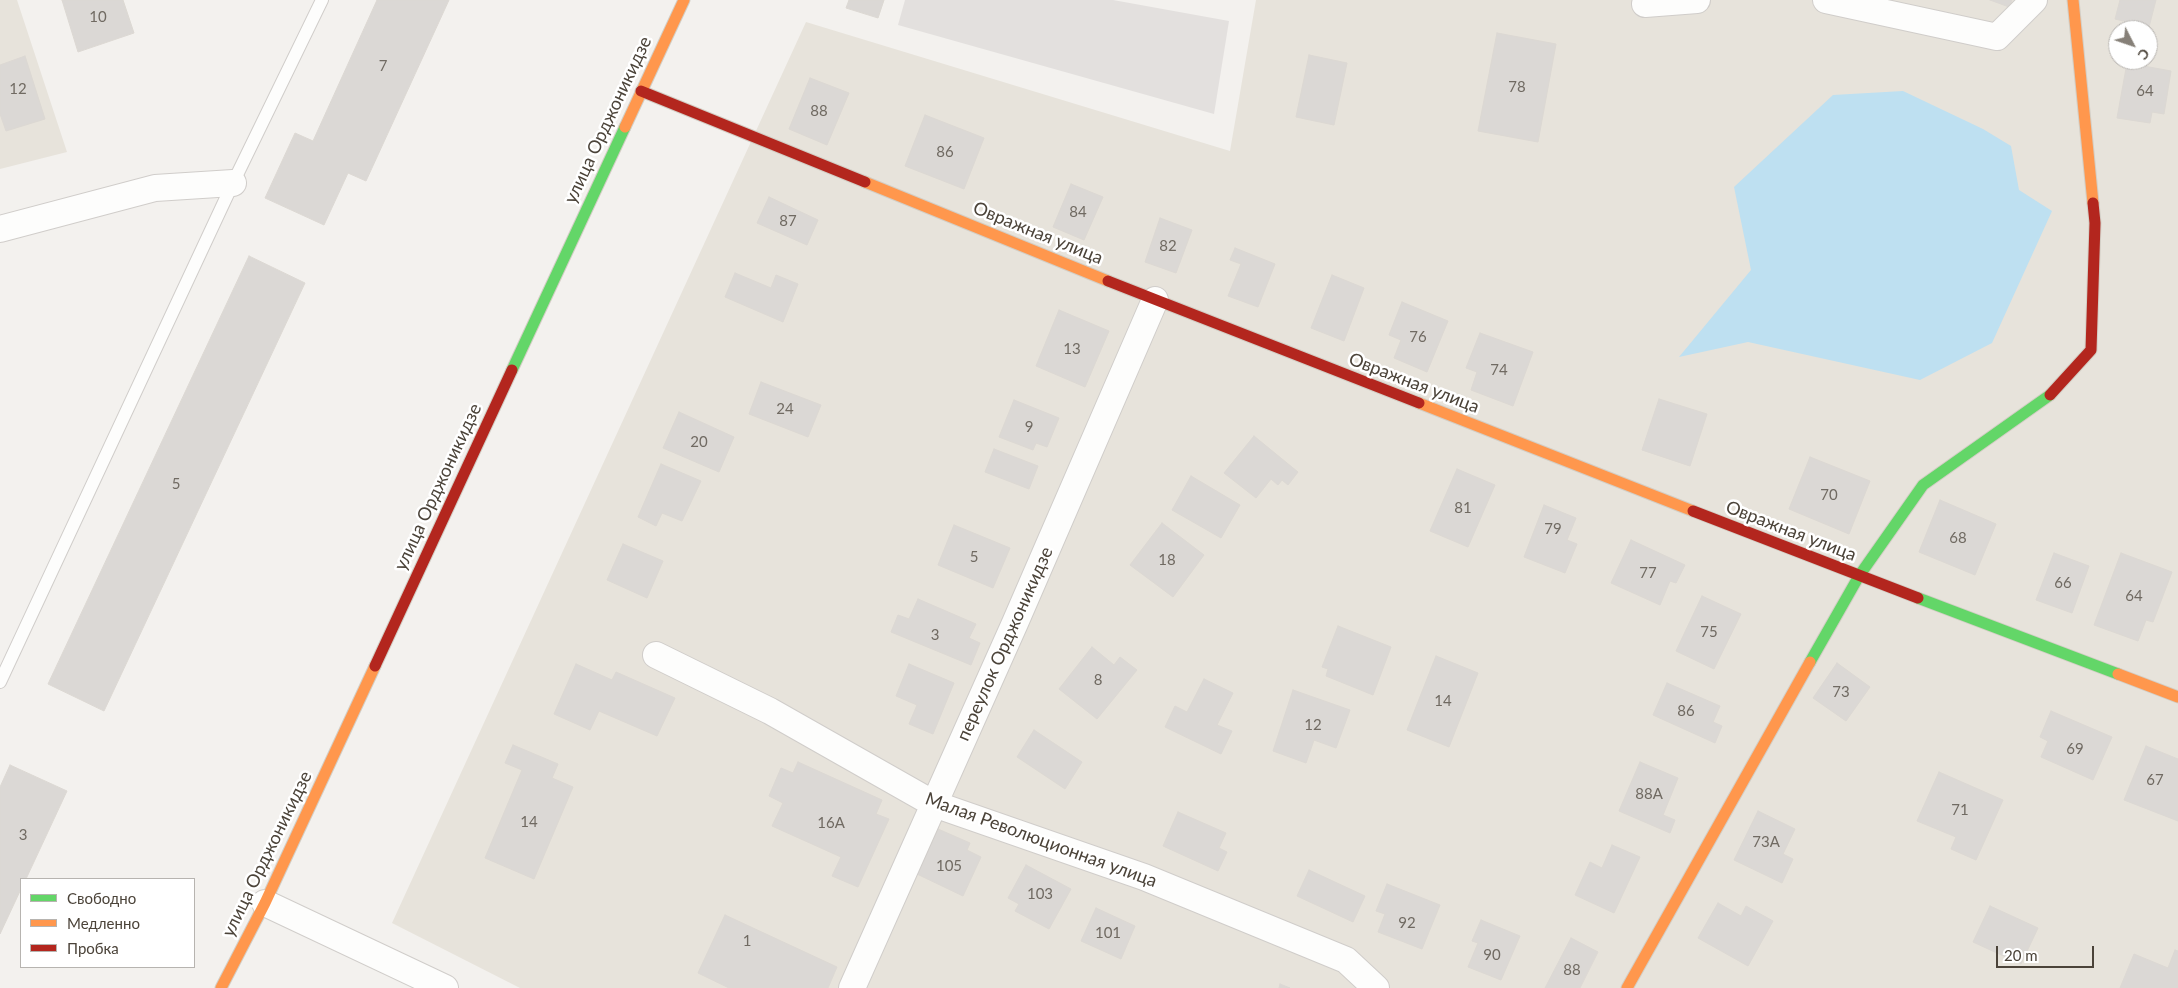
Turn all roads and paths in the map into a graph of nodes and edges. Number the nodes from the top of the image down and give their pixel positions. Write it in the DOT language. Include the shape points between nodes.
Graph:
graph roads {
  1 [pos="322,0"];
  2 [pos="684,0"];
  3 [pos="1697,0"];
  4 [pos="1826,0"];
  5 [pos="2034,0"];
  6 [pos="2073,0"];
  7 [pos="1645,4"];
  8 [pos="641,91"];
  9 [pos="233,183"];
  10 [pos="0,229"];
  11 [pos="1155,300"];
  12 [pos="1859,576"];
  13 [pos="656,654"];
  14 [pos="0,682"];
  15 [pos="2178,697"];
  16 [pos="934,804"];
  17 [pos="265,903"];
  18 [pos="221,988"];
  19 [pos="445,988"];
  20 [pos="852,988"];
  21 [pos="1376,988"];
  22 [pos="1627,988"];
  1 -- 9 [label="lane"];
  2 -- 8 [label="street, улица Орджоникидзе"];
  3 -- 7 [label="street"];
  4 -- 5 [label="street" via="1998,38"];
  6 -- 12 [label="street" via="2095,223 2091,350 2049,396 1923,485"];
  8 -- 11 [label="street, Овражная улица"];
  8 -- 17 [label="street, улица Орджоникидзе"];
  9 -- 10 [label="street" via="155,188"];
  9 -- 14 [label="lane"];
  11 -- 12 [label="street, Овражная улица"];
  11 -- 16 [label="street, переулок Орджоникидзе"];
  12 -- 15 [label="street, Овражная улица"];
  12 -- 22 [label="street"];
  13 -- 16 [label="street, Малая Революционная улица" via="770,711"];
  16 -- 20 [label="street, переулок Орджоникидзе"];
  16 -- 21 [label="street, Малая Революционная улица" via="1144,877 1346,960"];
  17 -- 18 [label="street, улица Орджоникидзе"];
  17 -- 19 [label="street"];
}
